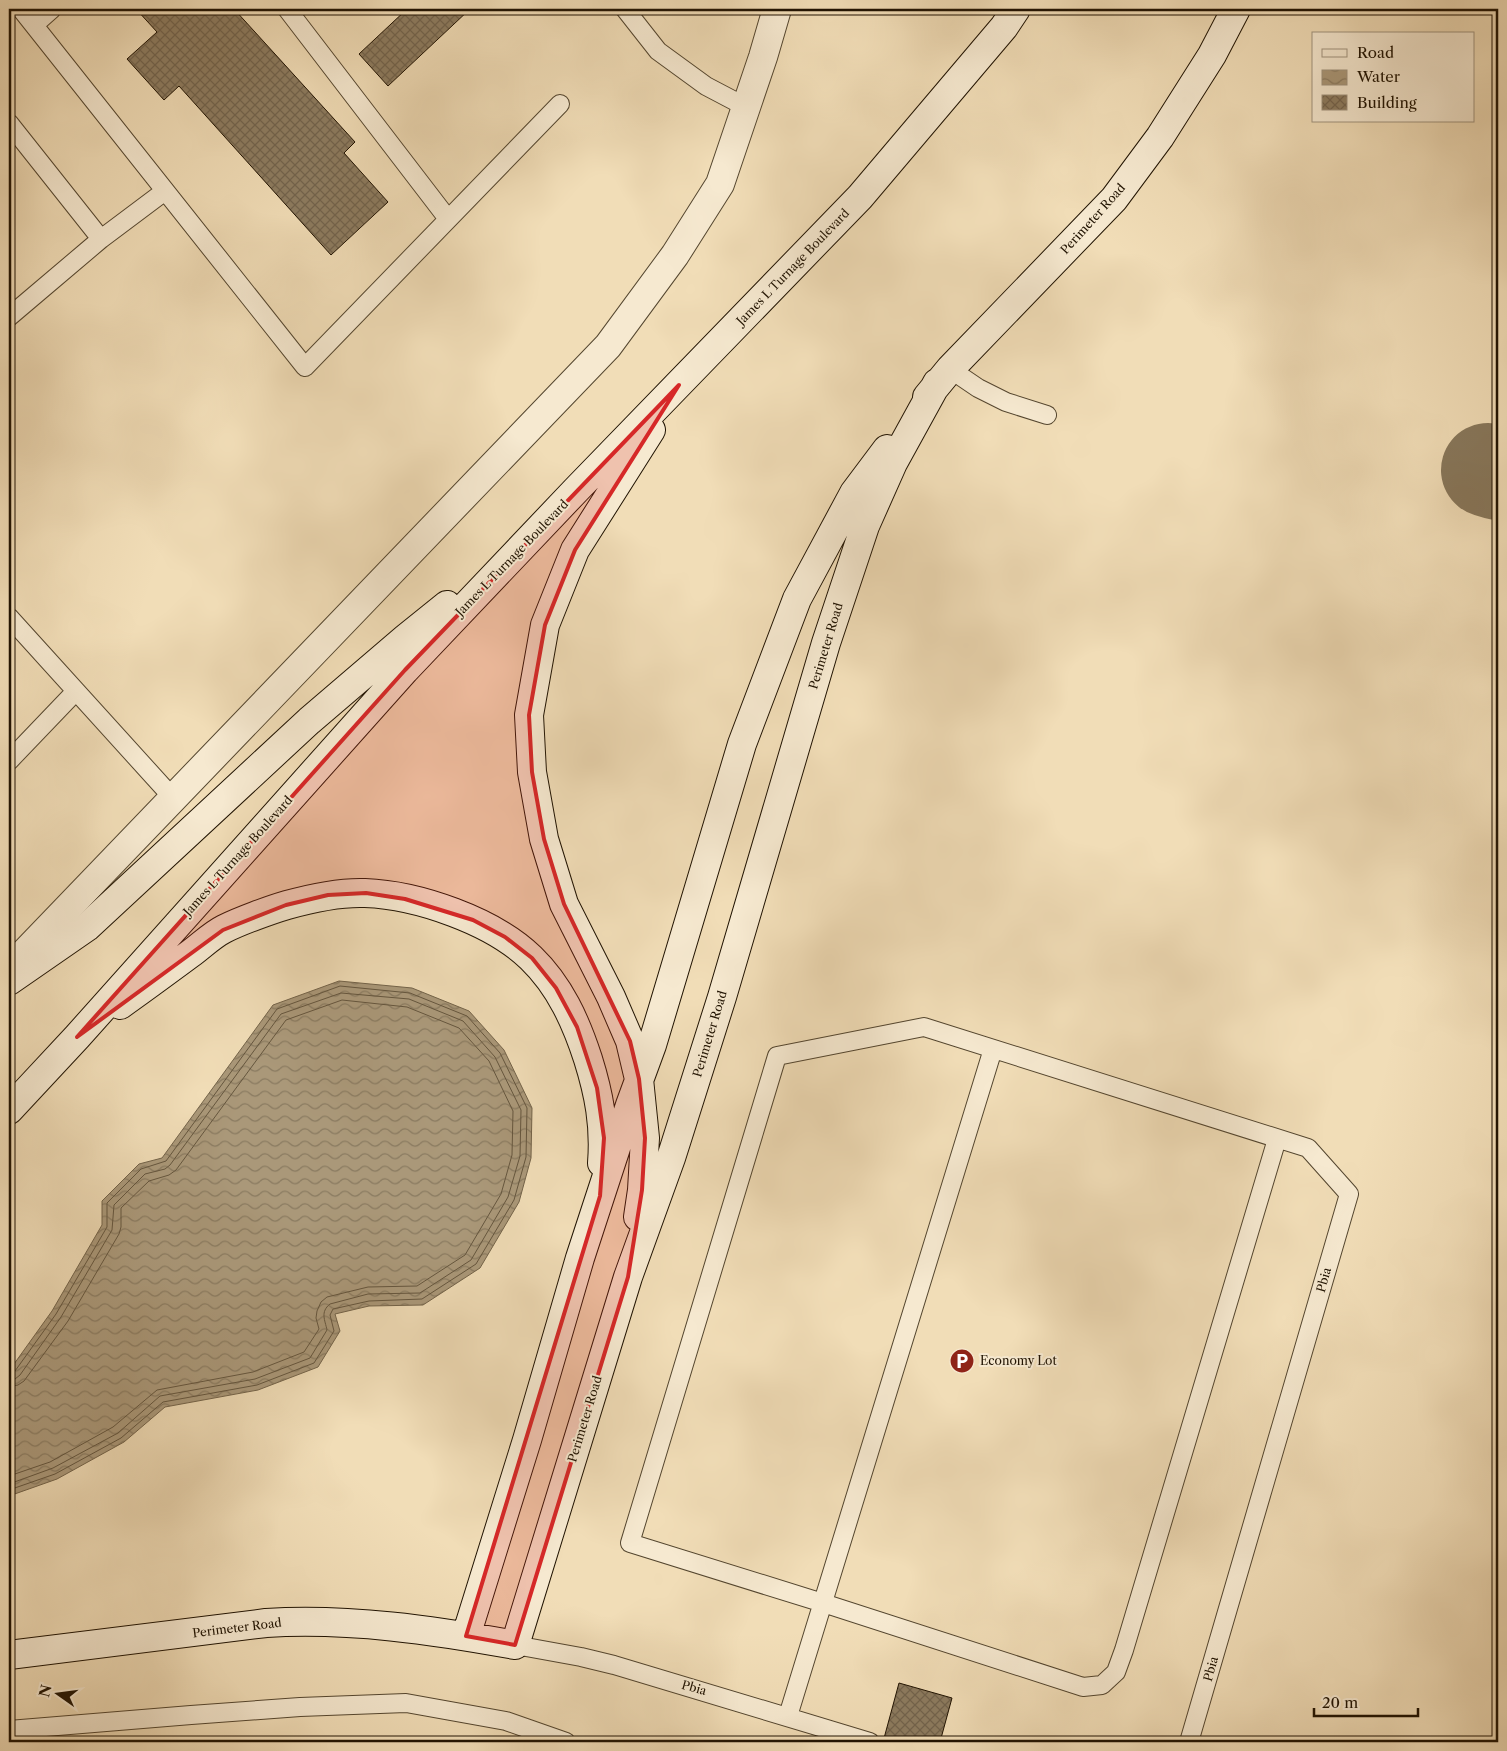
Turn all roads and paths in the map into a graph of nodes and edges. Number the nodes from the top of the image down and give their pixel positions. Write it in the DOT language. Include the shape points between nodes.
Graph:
graph roads {
  1 [pos="21,9"];
  2 [pos="52,9"];
  3 [pos="287,9"];
  4 [pos="625,9"];
  5 [pos="777,9"];
  6 [pos="1016,9"];
  7 [pos="1236,9"];
  8 [pos="34,25"];
  9 [pos="560,104"];
  10 [pos="746,107"];
  11 [pos="9,122"];
  12 [pos="165,191"];
  13 [pos="448,219"];
  14 [pos="101,239"];
  15 [pos="9,317"];
  16 [pos="944,376"];
  17 [pos="679,385"];
  18 [pos="1047,415"];
  19 [pos="529,540"];
  20 [pos="9,616"];
  21 [pos="76,691"];
  22 [pos="9,761"];
  23 [pos="173,798"];
  24 [pos="9,969"];
  25 [pos="9,981"];
  26 [pos="77,1037"];
  27 [pos="993,1049"];
  28 [pos="639,1079"];
  29 [pos="9,1110"];
  30 [pos="1277,1139"];
  31 [pos="600,1196"];
  32 [pos="628,1277"];
  33 [pos="823,1603"];
  34 [pos="466,1636"];
  35 [pos="515,1644"];
  36 [pos="9,1655"];
  37 [pos="788,1716"];
  38 [pos="9,1730"];
  39 [pos="566,1742"];
  40 [pos="870,1742"];
  41 [pos="1189,1742"];
  1 -- 8 [label="lane"];
  2 -- 8 [label="lane"];
  3 -- 13 [label="lane"];
  4 -- 10 [label="lane" via="658,51 706,86"];
  5 -- 10 [label="street"];
  6 -- 17 [label="street, James L Turnage Boulevard" via="860,197"];
  7 -- 16 [label="street, Perimeter Road" via="1212,56 1160,137 1114,199"];
  8 -- 12 [label="lane"];
  9 -- 13 [label="lane"];
  10 -- 23 [label="street" via="720,184 675,255 608,346"];
  11 -- 14 [label="lane"];
  12 -- 13 [label="lane" via="305,367"];
  12 -- 14 [label="lane"];
  14 -- 15 [label="lane"];
  16 -- 18 [label="lane"];
  16 -- 28 [label="street, Perimeter Road" via="854,493 797,599 742,744"];
  16 -- 32 [label="street, Perimeter Road" via="893,463 865,526 826,643 722,997 674,1149"];
  17 -- 19 [label="street, James L Turnage Boulevard"];
  17 -- 28 [label="street" via="575,550 545,625 529,715 532,772 544,838 564,904 630,1041"];
  19 -- 25 [label="street" via="316,715 87,927"];
  19 -- 26 [label="street, James L Turnage Boulevard" via="398,677"];
  20 -- 21 [label="lane"];
  21 -- 22 [label="lane"];
  21 -- 23 [label="lane"];
  23 -- 24 [label="street"];
  26 -- 29 [label="street, James L Turnage Boulevard"];
  26 -- 31 [label="street" via="223,930 286,906 328,895 366,893 440,908 505,937 532,958 556,988 577,1026 597,1088 604,1138"];
  27 -- 30 [label="lane, Pbia"];
  27 -- 33 [label="lane"];
  27 -- 33 [label="lane, Pbia" via="924,1027 777,1056 630,1543"];
  28 -- 31 [label="street, Perimeter Road"];
  28 -- 32 [label="street" via="645,1138 642,1190"];
  30 -- 33 [label="lane" via="1116,1672 1102,1685 1083,1687"];
  30 -- 41 [label="lane, Pbia" via="1308,1148 1350,1194"];
  31 -- 34 [label="street, Perimeter Road"];
  32 -- 35 [label="street, Perimeter Road"];
  33 -- 37 [label="lane"];
  34 -- 35 [label="street, Perimeter Road"];
  34 -- 36 [label="street, Perimeter Road" via="300,1621"];
  35 -- 37 [label="lane, Pbia" via="614,1665"];
  37 -- 40 [label="lane, Pbia"];
  38 -- 39 [label="lane" via="191,1714 406,1703 506,1721"];
}
